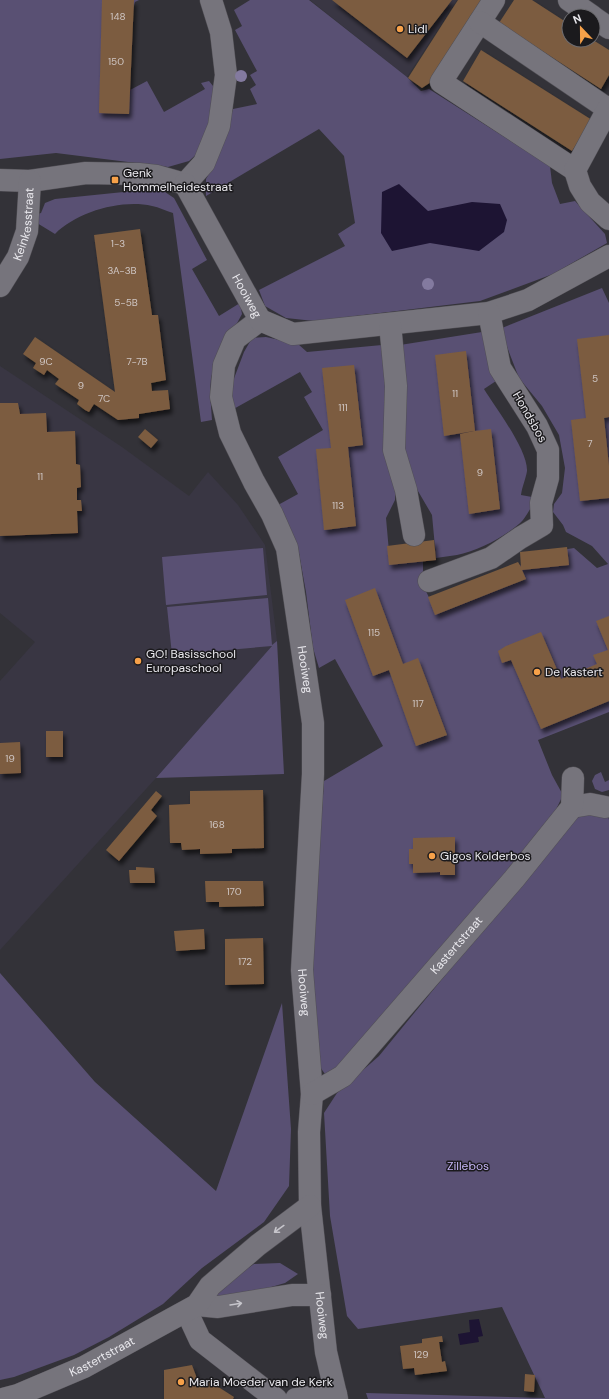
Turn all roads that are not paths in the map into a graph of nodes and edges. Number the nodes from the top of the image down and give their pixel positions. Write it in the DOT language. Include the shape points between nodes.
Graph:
graph roads {
  1 [pos="211,0"];
  2 [pos="494,0"];
  3 [pos="569,0"];
  4 [pos="581,8"];
  5 [pos="480,22"];
  6 [pos="608,108"];
  7 [pos="0,180"];
  8 [pos="30,181"];
  9 [pos="574,183"];
  10 [pos="185,184"];
  11 [pos="609,219"];
  12 [pos="609,256"];
  13 [pos="0,286"];
  14 [pos="488,313"];
  15 [pos="260,320"];
  16 [pos="390,324"];
  17 [pos="414,535"];
  18 [pos="429,581"];
  19 [pos="574,778"];
  20 [pos="572,807"];
  21 [pos="606,807"];
  22 [pos="312,1094"];
  23 [pos="310,1206"];
  24 [pos="320,1295"];
  25 [pos="192,1308"];
  26 [pos="336,1396"];
  27 [pos="3,1399"];
  28 [pos="276,1399"];
  29 [pos="296,1399"];
  1 -- 10 [label="street" via="221,32 226,75 219,126 204,163"];
  2 -- 5 [label="street"];
  3 -- 4 [label="street"];
  5 -- 6 [label="street"];
  5 -- 9 [label="street" via="441,82"];
  6 -- 9 [label="street"];
  7 -- 8 [label="street"];
  8 -- 10 [label="street" via="86,173 139,174"];
  8 -- 13 [label="street, Keinkesstraat" via="27,231 18,256"];
  9 -- 11 [label="street"];
  10 -- 15 [label="street, Hooiweg"];
  12 -- 14 [label="street" via="528,300"];
  14 -- 16 [label="street"];
  14 -- 18 [label="street, Hondsbos" via="500,368 537,426 548,450 548,478 541,503 542,525 491,558"];
  15 -- 16 [label="street" via="293,334"];
  15 -- 22 [label="street, Hooiweg" via="235,339 224,365 221,397 230,433 287,548 313,723 313,774 302,970"];
  16 -- 17 [label="street" via="396,386 394,450 406,490"];
  19 -- 20 [label="street"];
  20 -- 21 [label="street" via="590,804"];
  20 -- 22 [label="street, Kastertstraat" via="343,1076"];
  22 -- 23 [label="street, Hooiweg" via="309,1132"];
  23 -- 24 [label="street, Hooiweg"];
  23 -- 25 [label="street, Kastertstraat, one-way" via="258,1245 210,1286"];
  25 -- 24 [label="street, one-way" via="218,1307 292,1295"];
  24 -- 26 [label="street, Hooiweg" via="326,1352"];
  25 -- 27 [label="street, Kastertstraat" via="84,1367"];
  25 -- 28 [label="street" via="200,1340"];
  26 -- 29 [label="street"];
}
